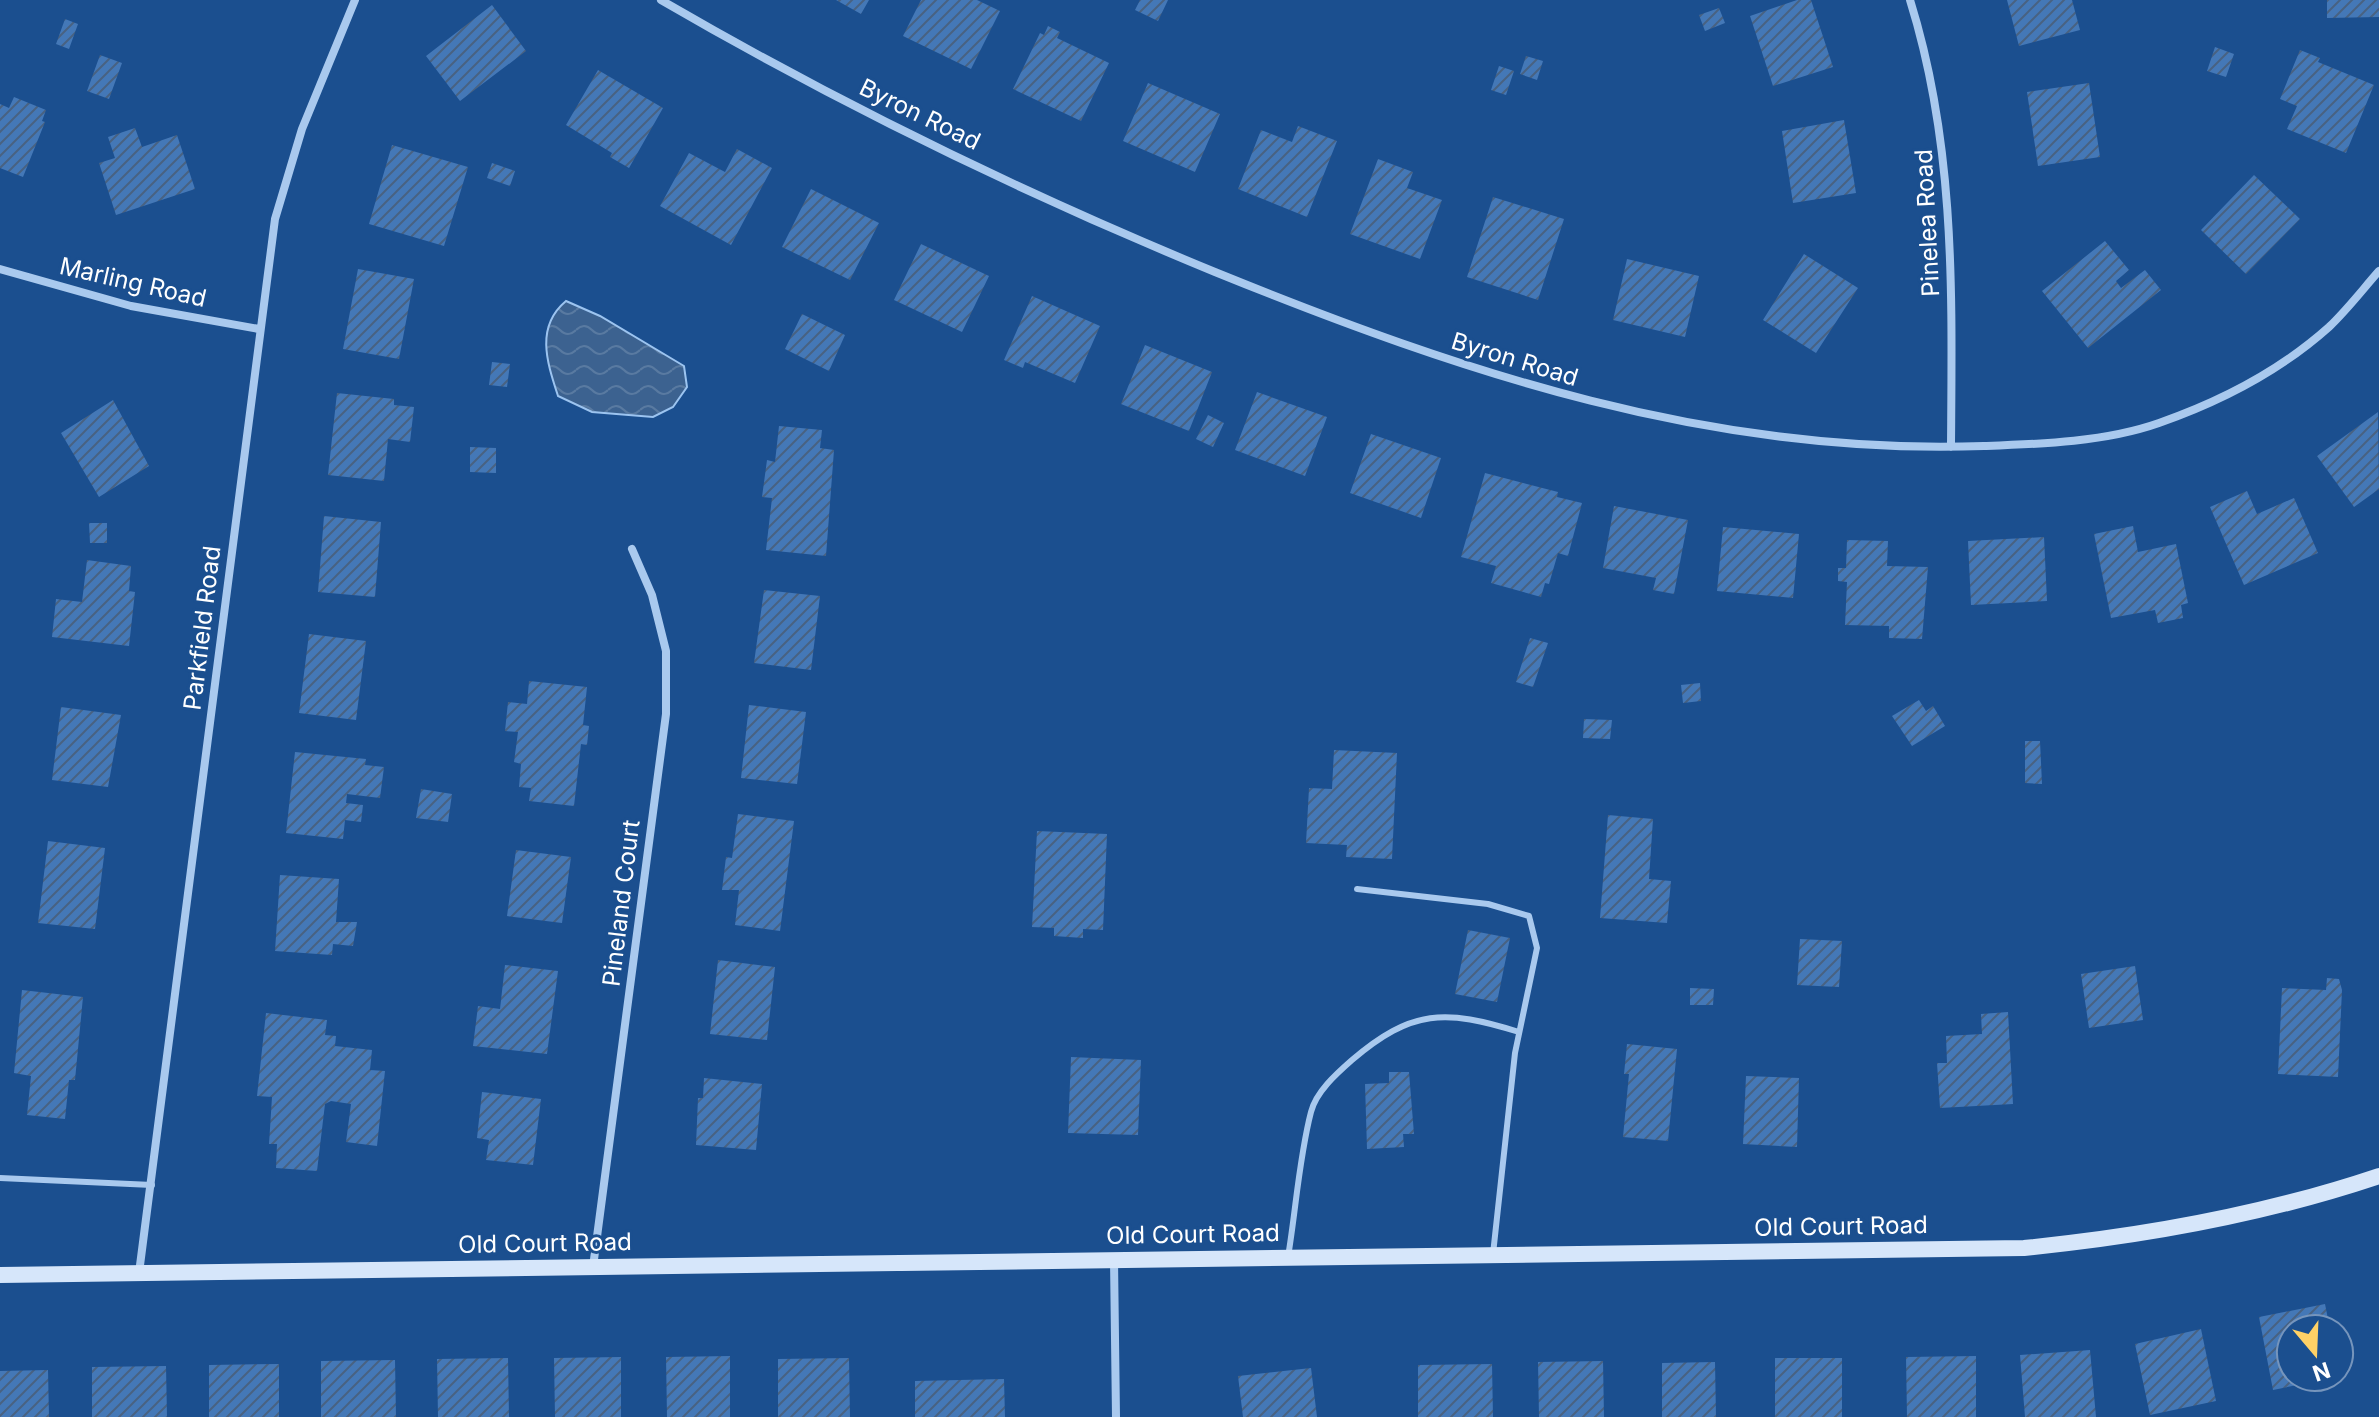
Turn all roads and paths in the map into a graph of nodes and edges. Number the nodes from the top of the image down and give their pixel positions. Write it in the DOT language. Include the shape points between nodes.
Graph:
graph roads {
  1 [pos="355,0"];
  2 [pos="661,0"];
  3 [pos="1910,0"];
  4 [pos="0,269"];
  5 [pos="2379,271"];
  6 [pos="259,329"];
  7 [pos="1951,447"];
  8 [pos="632,549"];
  9 [pos="1357,889"];
  10 [pos="1519,1032"];
  11 [pos="2379,1176"];
  12 [pos="0,1178"];
  13 [pos="152,1185"];
  14 [pos="1493,1254"];
  15 [pos="1288,1257"];
  16 [pos="1114,1259"];
  17 [pos="593,1267"];
  18 [pos="139,1273"];
  19 [pos="0,1275"];
  20 [pos="1116,1417"];
  1 -- 6 [label="street, Parkfield Road" via="302,129 275,219"];
  2 -- 7 [label="street, Byron Road" via="763,58 1115,231 1462,367 1603,406 1724,430 1852,445"];
  3 -- 7 [label="street, Pinelea Road" via="1945,157 1952,247"];
  4 -- 6 [label="street, Marling Road" via="131,306"];
  5 -- 7 [label="street, Byron Road" via="2328,327 2241,389 2155,425 2054,443"];
  6 -- 13 [label="street, Parkfield Road"];
  8 -- 17 [label="street, Pineland Court" via="652,595 666,651 666,714"];
  9 -- 10 [label="lane" via="1488,904 1529,916 1537,948"];
  10 -- 14 [label="lane"];
  10 -- 15 [label="lane" via="1474,1018 1423,1018 1384,1033 1332,1077 1311,1109"];
  11 -- 14 [label="main road, Old Court Road" via="2248,1215 2024,1248"];
  12 -- 13 [label="lane"];
  13 -- 18 [label="street, Parkfield Road"];
  14 -- 15 [label="main road, Old Court Road"];
  15 -- 16 [label="main road, Old Court Road"];
  16 -- 17 [label="main road, Old Court Road"];
  16 -- 20 [label="street"];
  17 -- 18 [label="main road, Old Court Road"];
  18 -- 19 [label="main road, Old Court Road"];
}
